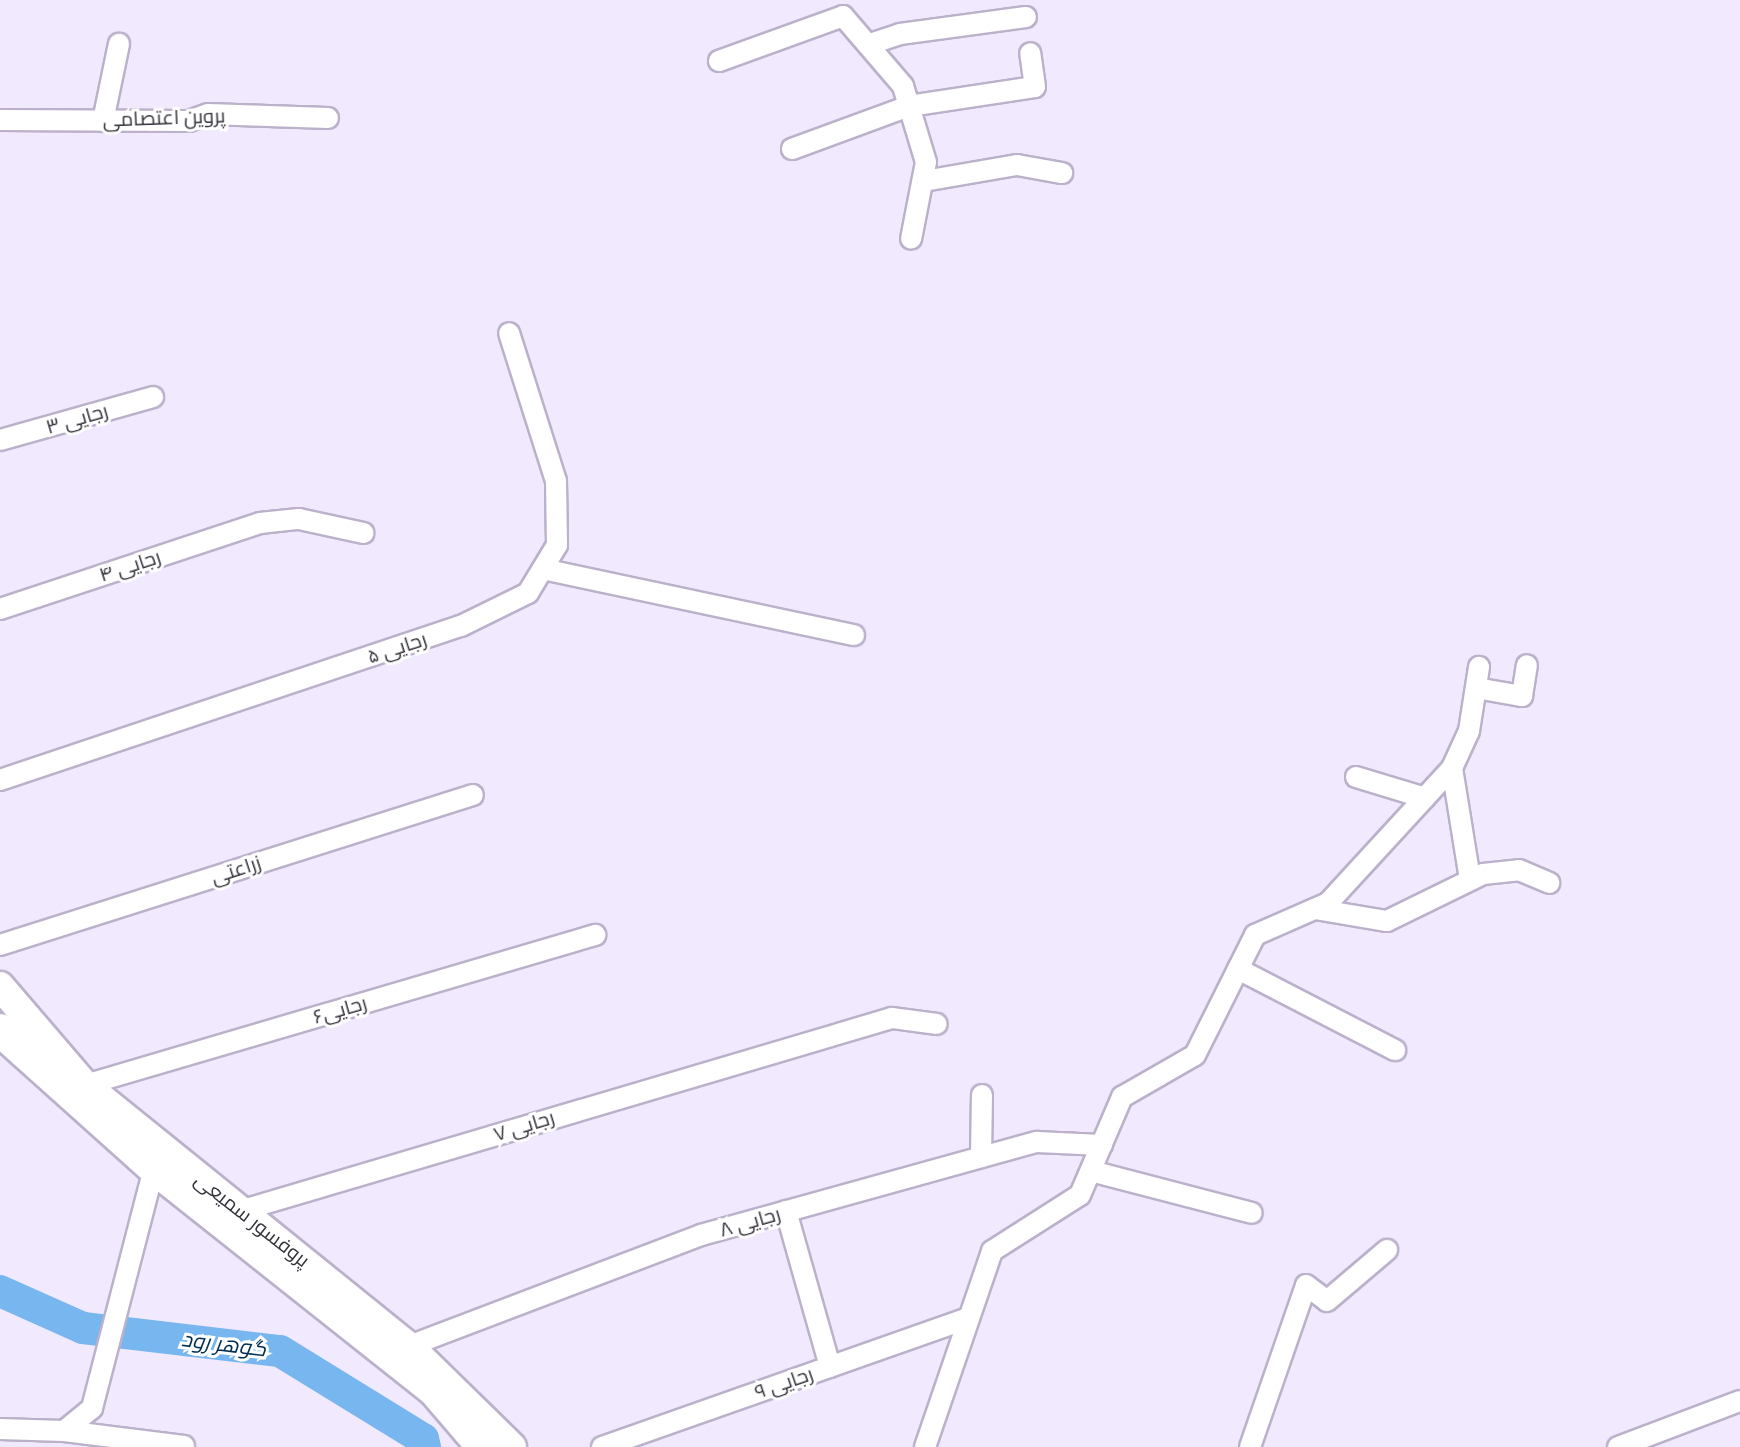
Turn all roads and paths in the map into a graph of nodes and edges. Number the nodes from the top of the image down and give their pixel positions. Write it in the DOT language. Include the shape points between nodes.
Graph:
graph roads {
  1 [pos="839,8"];
  2 [pos="1026,17"];
  3 [pos="119,44"];
  4 [pos="870,44"];
  5 [pos="1030,53"];
  6 [pos="719,61"];
  7 [pos="909,106"];
  8 [pos="328,118"];
  9 [pos="0,120"];
  10 [pos="103,121"];
  11 [pos="792,149"];
  12 [pos="1062,173"];
  13 [pos="924,181"];
  14 [pos="911,239"];
  15 [pos="509,333"];
  16 [pos="153,397"];
  17 [pos="0,440"];
  18 [pos="364,533"];
  19 [pos="543,569"];
  20 [pos="0,609"];
  21 [pos="854,635"];
  22 [pos="1527,665"];
  23 [pos="1479,667"];
  24 [pos="1476,688"];
  25 [pos="1452,768"];
  26 [pos="1356,777"];
  27 [pos="0,780"];
  28 [pos="473,795"];
  29 [pos="1425,798"];
  30 [pos="1470,879"];
  31 [pos="1549,883"];
  32 [pos="1315,909"];
  33 [pos="595,935"];
  34 [pos="0,945"];
  35 [pos="1238,969"];
  36 [pos="0,986"];
  37 [pos="937,1024"];
  38 [pos="0,1030"];
  39 [pos="1395,1050"];
  40 [pos="85,1085"];
  41 [pos="982,1095"];
  42 [pos="1102,1145"];
  43 [pos="981,1157"];
  44 [pos="154,1168"];
  45 [pos="1091,1171"];
  46 [pos="243,1210"];
  47 [pos="786,1211"];
  48 [pos="1252,1213"];
  49 [pos="1387,1250"];
  50 [pos="966,1319"];
  51 [pos="409,1346"];
  52 [pos="830,1367"];
  53 [pos="1740,1401"];
  54 [pos="0,1429"];
  55 [pos="64,1431"];
  56 [pos="1648,1441"];
  57 [pos="184,1446"];
  58 [pos="483,1447"];
  59 [pos="512,1447"];
  60 [pos="602,1447"];
  61 [pos="925,1447"];
  62 [pos="1250,1447"];
  63 [pos="1618,1447"];
  1 -- 4 [label="street"];
  1 -- 6 [label="street"];
  2 -- 4 [label="street" via="900,34"];
  3 -- 10 [label="street"];
  4 -- 7 [label="street" via="898,76"];
  5 -- 7 [label="street" via="1035,87"];
  7 -- 11 [label="street"];
  7 -- 13 [label="street" via="926,162"];
  8 -- 10 [label="street, پروین اعتصامی" via="208,114 189,121"];
  9 -- 10 [label="street, پروین اعتصامی"];
  12 -- 13 [label="street" via="1017,165"];
  13 -- 14 [label="street"];
  15 -- 19 [label="street, رجایی ۵" via="556,481 557,545"];
  16 -- 17 [label="street, رجایی ۳"];
  18 -- 20 [label="street, رجایی ۴" via="299,519 260,523"];
  19 -- 21 [label="street"];
  19 -- 27 [label="street, رجایی ۵" via="528,593 461,626"];
  22 -- 24 [label="street" via="1522,696"];
  23 -- 24 [label="street"];
  24 -- 25 [label="street" via="1465,747"];
  25 -- 29 [label="street"];
  25 -- 30 [label="street"];
  26 -- 29 [label="street"];
  28 -- 34 [label="street, زراعتی"];
  29 -- 32 [label="street" via="1328,903"];
  30 -- 31 [label="street" via="1519,870"];
  30 -- 32 [label="street" via="1387,921"];
  32 -- 35 [label="street" via="1255,935"];
  33 -- 40 [label="street, رجایی۶"];
  35 -- 39 [label="street"];
  35 -- 42 [label="street" via="1195,1055 1122,1097"];
  36 -- 40 [label="main road, پروفسور سمیعی"];
  37 -- 46 [label="street, رجایی ۷" via="892,1018"];
  38 -- 44 [label="main road, پروفسور سمیعی"];
  40 -- 46 [label="main road, پروفسور سمیعی" via="146,1139"];
  41 -- 43 [label="street"];
  42 -- 43 [label="street, رجایی ۸" via="1037,1142"];
  42 -- 45 [label="street"];
  43 -- 47 [label="street, رجایی ۸"];
  44 -- 55 [label="street" via="92,1408"];
  44 -- 58 [label="main road, پروفسور سمیعی" via="435,1391"];
  45 -- 48 [label="street"];
  45 -- 50 [label="street" via="1080,1195 992,1251"];
  46 -- 51 [label="main road, پروفسور سمیعی"];
  47 -- 51 [label="street, رجایی ۸" via="701,1235"];
  47 -- 52 [label="street"];
  49 -- 62 [label="street" via="1327,1301 1306,1285"];
  50 -- 52 [label="street, رجایی ۹"];
  50 -- 61 [label="street"];
  51 -- 59 [label="main road, پروفسور سمیعی"];
  52 -- 60 [label="street, رجایی ۹"];
  53 -- 56 [label="street"];
  54 -- 55 [label="street"];
  55 -- 57 [label="street"];
  56 -- 63 [label="street"];
}
